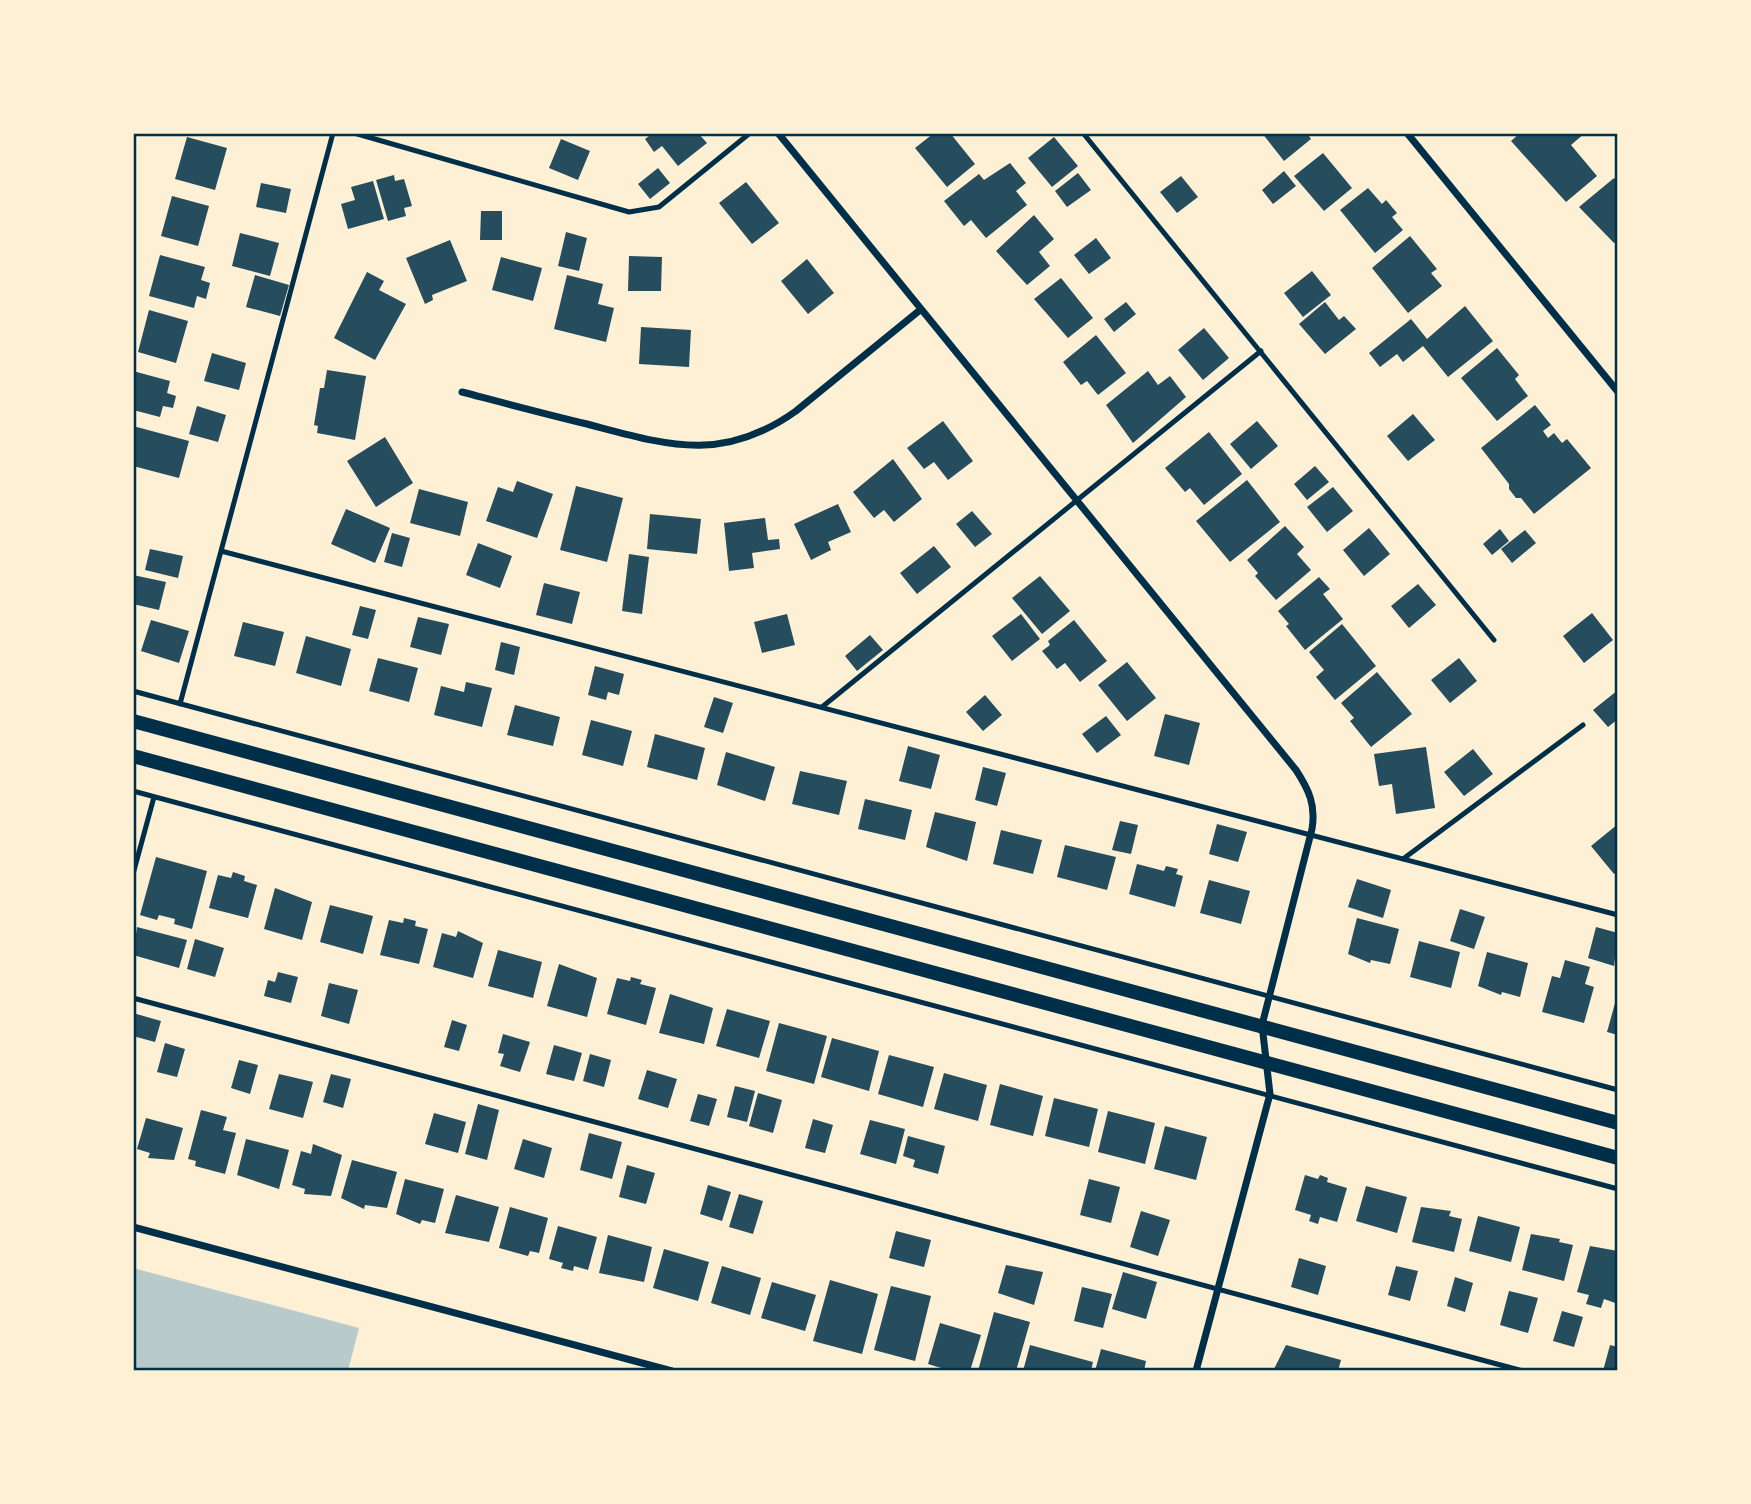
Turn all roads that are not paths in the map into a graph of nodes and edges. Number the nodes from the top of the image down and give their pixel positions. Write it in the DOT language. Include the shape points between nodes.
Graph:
graph roads {
  1 [pos="332,133"];
  2 [pos="354,133"];
  3 [pos="750,133"];
  4 [pos="778,133"];
  5 [pos="1083,133"];
  6 [pos="1407,133"];
  7 [pos="920,310"];
  8 [pos="1261,351"];
  9 [pos="462,392"];
  10 [pos="1618,392"];
  11 [pos="1076,499"];
  12 [pos="221,551"];
  13 [pos="1494,640"];
  14 [pos="133,691"];
  15 [pos="180,704"];
  16 [pos="822,708"];
  17 [pos="133,720"];
  18 [pos="1583,724"];
  19 [pos="133,756"];
  20 [pos="133,791"];
  21 [pos="154,797"];
  22 [pos="1310,836"];
  23 [pos="1403,859"];
  24 [pos="133,874"];
  25 [pos="1618,915"];
  26 [pos="1269,995"];
  27 [pos="133,998"];
  28 [pos="1262,1025"];
  29 [pos="1265,1061"];
  30 [pos="1618,1090"];
  31 [pos="1270,1094"];
  32 [pos="1618,1123"];
  33 [pos="1618,1158"];
  34 [pos="1618,1189"];
  35 [pos="133,1227"];
  36 [pos="1219,1287"];
  37 [pos="673,1371"];
  38 [pos="1196,1371"];
  39 [pos="1523,1371"];
  1 -- 12 [label="lane"];
  2 -- 3 [label="lane" via="629,212 659,207"];
  4 -- 7 [label="street"];
  5 -- 8 [label="lane"];
  6 -- 10 [label="street"];
  7 -- 9 [label="street" via="778,424 737,441 673,446"];
  7 -- 11 [label="street"];
  8 -- 11 [label="lane"];
  8 -- 13 [label="lane"];
  11 -- 16 [label="lane"];
  11 -- 22 [label="street" via="1296,770 1309,789 1314,817"];
  12 -- 15 [label="lane"];
  12 -- 16 [label="lane"];
  14 -- 15 [label="lane"];
  15 -- 26 [label="lane"];
  16 -- 22 [label="lane"];
  17 -- 28 [label="main road"];
  18 -- 23 [label="lane"];
  19 -- 29 [label="main road"];
  20 -- 21 [label="lane"];
  21 -- 24 [label="lane"];
  21 -- 31 [label="lane"];
  22 -- 23 [label="lane"];
  22 -- 26 [label="street"];
  23 -- 25 [label="lane"];
  26 -- 28 [label="street"];
  26 -- 30 [label="lane"];
  27 -- 36 [label="lane"];
  28 -- 29 [label="street"];
  28 -- 32 [label="main road"];
  29 -- 31 [label="street"];
  29 -- 33 [label="main road"];
  31 -- 34 [label="lane"];
  31 -- 36 [label="street"];
  35 -- 37 [label="street"];
  36 -- 38 [label="street"];
  36 -- 39 [label="lane"];
}
